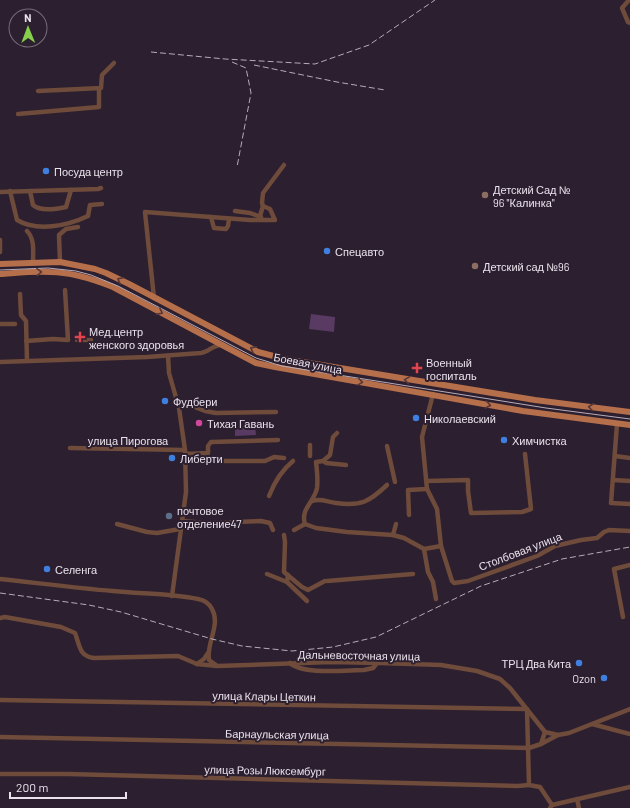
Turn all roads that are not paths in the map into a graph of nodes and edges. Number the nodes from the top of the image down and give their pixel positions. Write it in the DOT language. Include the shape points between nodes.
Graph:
graph roads {
  1 [pos="628,0"];
  2 [pos="630,23"];
  3 [pos="114,63"];
  4 [pos="99,89"];
  5 [pos="38,91"];
  6 [pos="18,114"];
  7 [pos="284,165"];
  8 [pos="101,188"];
  9 [pos="71,190"];
  10 [pos="30,191"];
  11 [pos="0,192"];
  12 [pos="10,192"];
  13 [pos="102,204"];
  14 [pos="263,206"];
  15 [pos="235,212"];
  16 [pos="260,216"];
  17 [pos="211,217"];
  18 [pos="229,218"];
  19 [pos="264,220"];
  20 [pos="78,227"];
  21 [pos="27,231"];
  22 [pos="0,240"];
  23 [pos="0,252"];
  24 [pos="33,262"];
  25 [pos="60,262"];
  26 [pos="0,264"];
  27 [pos="0,274"];
  28 [pos="65,290"];
  29 [pos="20,294"];
  30 [pos="154,298"];
  31 [pos="0,324"];
  32 [pos="15,324"];
  33 [pos="208,338"];
  34 [pos="26,340"];
  35 [pos="77,340"];
  36 [pos="91,340"];
  37 [pos="221,345"];
  38 [pos="201,353"];
  39 [pos="168,356"];
  40 [pos="27,361"];
  41 [pos="0,362"];
  42 [pos="435,384"];
  43 [pos="433,394"];
  44 [pos="178,406"];
  45 [pos="276,412"];
  46 [pos="630,412"];
  47 [pos="617,424"];
  48 [pos="630,426"];
  49 [pos="337,433"];
  50 [pos="278,440"];
  51 [pos="310,446"];
  52 [pos="387,446"];
  53 [pos="70,448"];
  54 [pos="185,452"];
  55 [pos="201,454"];
  56 [pos="525,454"];
  57 [pos="310,456"];
  58 [pos="615,456"];
  59 [pos="284,458"];
  60 [pos="630,458"];
  61 [pos="293,461"];
  62 [pos="323,461"];
  63 [pos="346,465"];
  64 [pos="613,480"];
  65 [pos="426,481"];
  66 [pos="630,481"];
  67 [pos="395,482"];
  68 [pos="388,485"];
  69 [pos="427,489"];
  70 [pos="269,496"];
  71 [pos="312,501"];
  72 [pos="630,504"];
  73 [pos="409,516"];
  74 [pos="182,521"];
  75 [pos="117,524"];
  76 [pos="305,524"];
  77 [pos="396,524"];
  78 [pos="180,529"];
  79 [pos="273,530"];
  80 [pos="294,530"];
  81 [pos="630,531"];
  82 [pos="284,535"];
  83 [pos="393,535"];
  84 [pos="441,546"];
  85 [pos="424,549"];
  86 [pos="630,565"];
  87 [pos="267,574"];
  88 [pos="413,574"];
  89 [pos="288,575"];
  90 [pos="0,579"];
  91 [pos="287,582"];
  92 [pos="172,596"];
  93 [pos="436,599"];
  94 [pos="308,601"];
  95 [pos="623,617"];
  96 [pos="0,618"];
  97 [pos="208,653"];
  98 [pos="289,663"];
  99 [pos="377,663"];
  100 [pos="197,664"];
  101 [pos="217,666"];
  102 [pos="0,700"];
  103 [pos="527,709"];
  104 [pos="630,709"];
  105 [pos="592,724"];
  106 [pos="545,732"];
  107 [pos="630,734"];
  108 [pos="558,735"];
  109 [pos="0,737"];
  110 [pos="541,744"];
  111 [pos="529,748"];
  112 [pos="0,774"];
  113 [pos="529,785"];
  114 [pos="630,787"];
  115 [pos="577,799"];
  116 [pos="551,806"];
  117 [pos="579,808"];
  1 -- 2 [label="street" via="622,8"];
  3 -- 4 [label="street" via="102,75 102,86"];
  4 -- 5 [label="street"];
  4 -- 6 [label="street" via="99,107"];
  7 -- 14 [label="street" via="266,188"];
  8 -- 9 [label="street"];
  9 -- 10 [label="street"];
  9 -- 10 [label="street" via="66,207 57,208 36,208"];
  10 -- 12 [label="street"];
  11 -- 12 [label="street"];
  12 -- 13 [label="street" via="17,220 35,226 49,227 80,220 88,216 90,205"];
  14 -- 16 [label="street"];
  14 -- 19 [label="street" via="270,209 275,220"];
  15 -- 16 [label="street"];
  16 -- 19 [label="street"];
  17 -- 18 [label="street"];
  17 -- 18 [label="street" via="214,228 226,229"];
  17 -- 30 [label="street" via="145,212"];
  18 -- 19 [label="street"];
  20 -- 25 [label="street" via="66,229 59,235"];
  21 -- 24 [label="street" via="31,235"];
  22 -- 23 [label="street"];
  24 -- 25 [label="main road, Боевая улица"];
  24 -- 26 [label="main road, Боевая улица"];
  30 -- 25 [label="main road, Боевая улица, one-way" via="106,273"];
  27 -- 33 [label="main road, Боевая улица, one-way" via="50,272 92,279 113,287"];
  28 -- 34 [label="street" via="68,340"];
  29 -- 34 [label="street" via="22,315 26,321"];
  42 -- 30 [label="main road, Боевая улица, one-way" via="270,356"];
  31 -- 32 [label="street"];
  33 -- 37 [label="main road, Боевая улица"];
  33 -- 38 [label="street" via="211,346"];
  34 -- 40 [label="street"];
  35 -- 36 [label="street"];
  37 -- 38 [label="street"];
  37 -- 43 [label="main road, Боевая улица, one-way" via="256,363"];
  38 -- 39 [label="street"];
  39 -- 40 [label="street"];
  39 -- 44 [label="street" via="169,373"];
  40 -- 41 [label="street"];
  42 -- 43 [label="main road, Столбовая улица"];
  46 -- 42 [label="main road, Боевая улица, one-way"];
  43 -- 47 [label="main road, Боевая улица, one-way" via="523,411"];
  43 -- 65 [label="street, Столбовая улица" via="422,436"];
  44 -- 45 [label="street" via="192,406 216,413"];
  44 -- 54 [label="street"];
  47 -- 48 [label="main road, Боевая улица"];
  47 -- 58 [label="street"];
  49 -- 62 [label="street" via="333,436 330,455"];
  50 -- 55 [label="street" via="211,442 208,453"];
  51 -- 57 [label="street"];
  52 -- 67 [label="street"];
  53 -- 54 [label="street, улица Пирогова"];
  54 -- 55 [label="street, улица Пирогова"];
  54 -- 74 [label="street" via="186,492"];
  55 -- 59 [label="street" via="210,461 265,461 274,457"];
  56 -- 65 [label="street" via="530,509 522,512 471,513 468,480"];
  58 -- 60 [label="street"];
  58 -- 64 [label="street"];
  61 -- 70 [label="street" via="279,477"];
  62 -- 63 [label="street" via="326,464"];
  62 -- 71 [label="street" via="316,462 317,490"];
  64 -- 66 [label="street"];
  64 -- 72 [label="street" via="611,503"];
  65 -- 69 [label="street, Столбовая улица"];
  68 -- 71 [label="street" via="362,503 336,503 319,499"];
  69 -- 73 [label="street" via="408,490"];
  69 -- 84 [label="street, Столбовая улица" via="437,509"];
  71 -- 76 [label="street" via="305,510"];
  74 -- 78 [label="street"];
  74 -- 79 [label="street" via="261,521 270,523"];
  75 -- 78 [label="street" via="157,533"];
  76 -- 80 [label="street"];
  76 -- 83 [label="street" via="347,532"];
  77 -- 83 [label="street"];
  78 -- 92 [label="street"];
  81 -- 84 [label="street, Столбовая улица" via="609,530 597,538 555,546 537,556 457,583 452,581"];
  82 -- 89 [label="street" via="284,572"];
  83 -- 85 [label="street"];
  84 -- 85 [label="street"];
  85 -- 93 [label="street"];
  86 -- 95 [label="street" via="614,569"];
  87 -- 91 [label="street"];
  88 -- 89 [label="street" via="326,581 308,590"];
  89 -- 91 [label="street"];
  90 -- 92 [label="street"];
  91 -- 94 [label="street"];
  92 -- 97 [label="street" via="204,601 212,608 215,621"];
  96 -- 100 [label="street, Дальневосточная улица" via="61,627 75,633 86,657 178,656"];
  97 -- 100 [label="street"];
  97 -- 101 [label="street" via="209,660"];
  98 -- 99 [label="street, Дальневосточная улица"];
  98 -- 99 [label="street" via="294,667 310,670 364,670 373,668"];
  98 -- 101 [label="street, Дальневосточная улица"];
  99 -- 103 [label="street, Дальневосточная улица" via="441,665 476,671 500,679"];
  100 -- 101 [label="street, Дальневосточная улица"];
  102 -- 103 [label="street, улица Клары Цеткин"];
  103 -- 106 [label="street"];
  103 -- 111 [label="street"];
  104 -- 105 [label="street, Барнаульская улица"];
  105 -- 107 [label="street"];
  105 -- 108 [label="street, Барнаульская улица"];
  106 -- 108 [label="street"];
  106 -- 110 [label="street"];
  108 -- 110 [label="street, Барнаульская улица"];
  109 -- 111 [label="street, Барнаульская улица"];
  110 -- 111 [label="street, Барнаульская улица"];
  111 -- 113 [label="street"];
  112 -- 113 [label="street, улица Розы Люксембург"];
  113 -- 116 [label="street" via="540,787"];
  114 -- 115 [label="street"];
  115 -- 116 [label="street"];
  115 -- 117 [label="street"];
}
